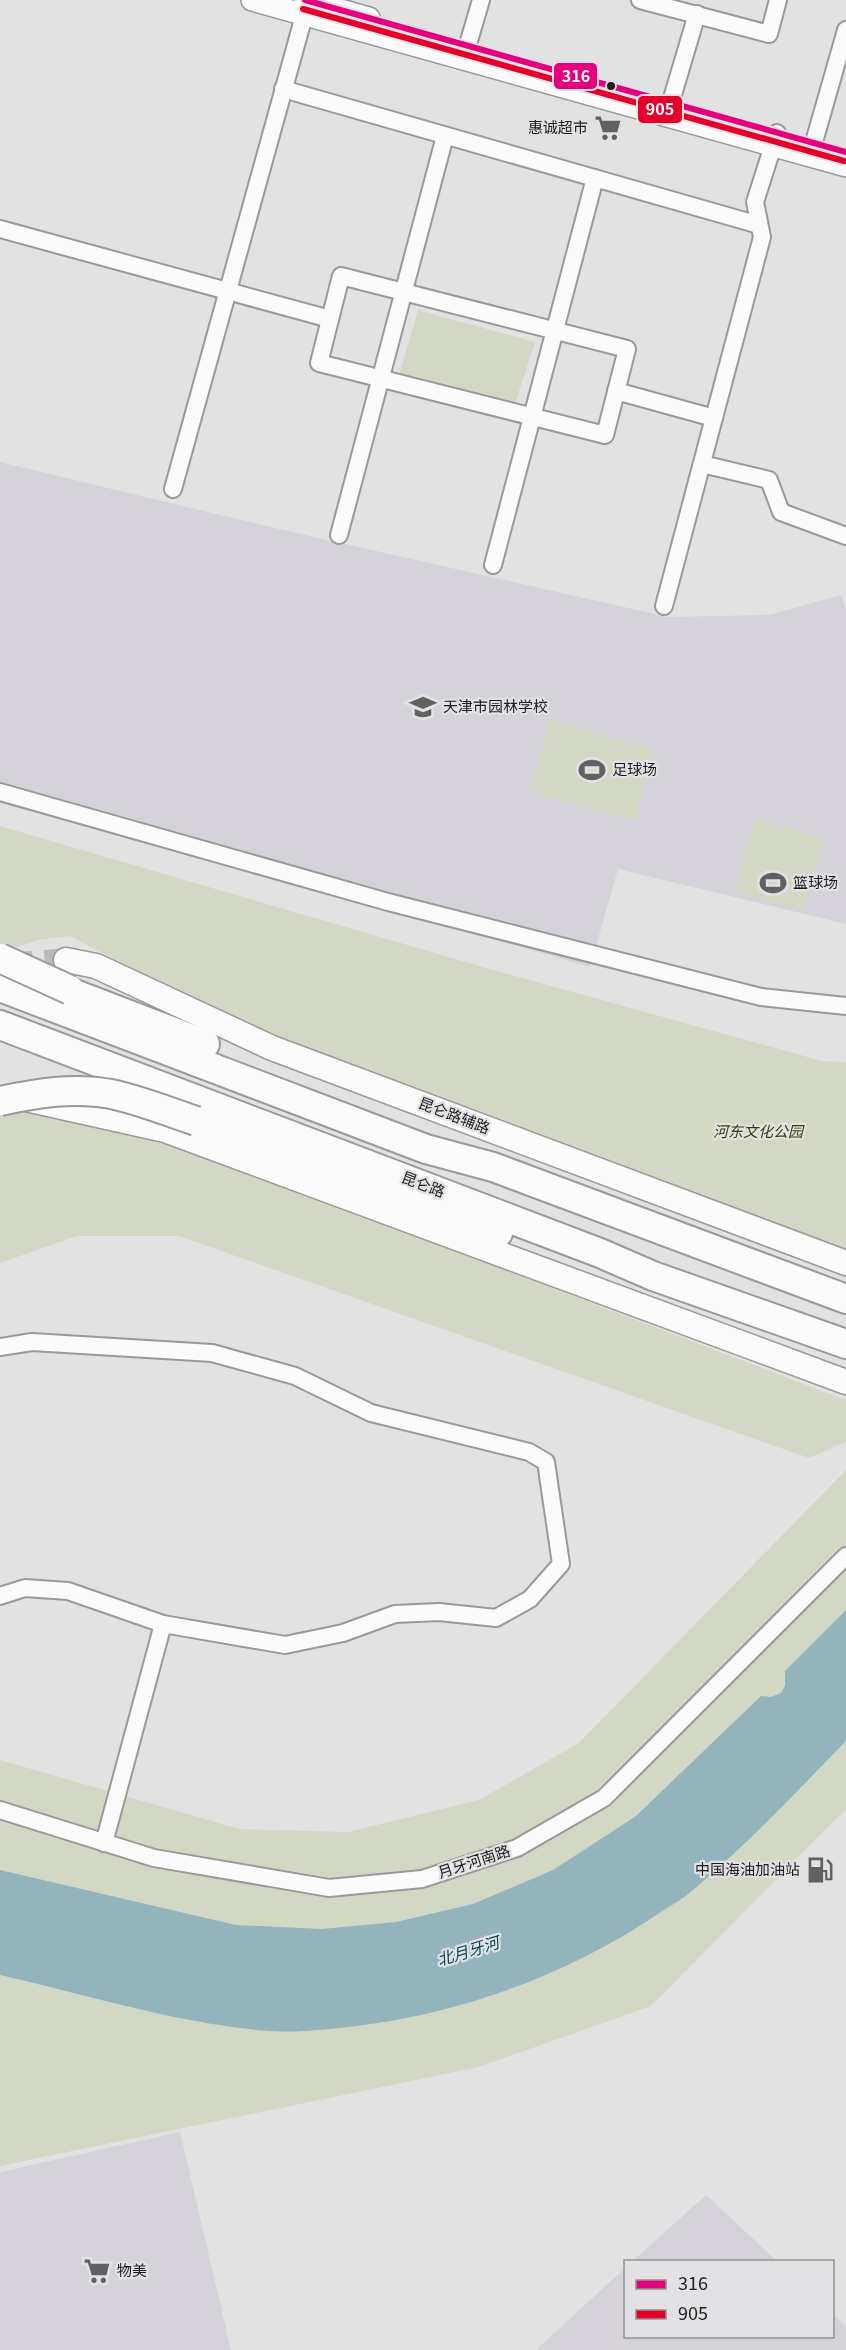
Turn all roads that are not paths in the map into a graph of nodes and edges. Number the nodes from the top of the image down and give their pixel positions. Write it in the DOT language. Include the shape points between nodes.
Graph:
graph roads {
  1 [pos="252,0"];
  2 [pos="481,0"];
  3 [pos="640,0"];
  4 [pos="778,0"];
  5 [pos="311,6"];
  6 [pos="697,14"];
  7 [pos="846,30"];
  8 [pos="466,52"];
  9 [pos="282,89"];
  10 [pos="669,109"];
  11 [pos="445,136"];
  12 [pos="775,139"];
  13 [pos="812,149"];
  14 [pos="846,152"];
  15 [pos="846,166"];
  16 [pos="595,178"];
  17 [pos="759,225"];
  18 [pos="0,229"];
  19 [pos="227,292"];
  20 [pos="404,292"];
  21 [pos="330,319"];
  22 [pos="555,330"];
  23 [pos="381,378"];
  24 [pos="616,392"];
  25 [pos="532,417"];
  26 [pos="714,418"];
  27 [pos="702,464"];
  28 [pos="172,489"];
  29 [pos="339,535"];
  30 [pos="846,536"];
  31 [pos="493,566"];
  32 [pos="664,606"];
  33 [pos="0,792"];
  34 [pos="0,958"];
  35 [pos="66,960"];
  36 [pos="0,967"];
  37 [pos="0,987"];
  38 [pos="70,990"];
  39 [pos="846,1006"];
  40 [pos="0,1025"];
  41 [pos="0,1043"];
  42 [pos="0,1094"];
  43 [pos="0,1101"];
  44 [pos="196,1121"];
  45 [pos="493,1167"];
  46 [pos="846,1263"];
  47 [pos="653,1276"];
  48 [pos="846,1299"];
  49 [pos="846,1344"];
  50 [pos="0,1347"];
  51 [pos="846,1382"];
  52 [pos="846,1556"];
  53 [pos="0,1596"];
  54 [pos="163,1624"];
  55 [pos="0,1810"];
  56 [pos="104,1843"];
  1 -- 5 [label="street"];
  2 -- 8 [label="street"];
  3 -- 6 [label="street"];
  4 -- 6 [label="street" via="769,34"];
  5 -- 8 [label="street"];
  5 -- 9 [label="street"];
  6 -- 10 [label="street"];
  7 -- 13 [label="street"];
  8 -- 10 [label="street"];
  9 -- 11 [label="street"];
  9 -- 19 [label="street"];
  10 -- 12 [label="street"];
  11 -- 16 [label="street"];
  11 -- 20 [label="street"];
  12 -- 13 [label="street"];
  12 -- 17 [label="street" via="754,202"];
  13 -- 14 [label="street"];
  13 -- 15 [label="street"];
  16 -- 17 [label="street"];
  16 -- 22 [label="street"];
  17 -- 26 [label="street" via="762,237"];
  18 -- 19 [label="street"];
  19 -- 21 [label="street"];
  19 -- 28 [label="street"];
  20 -- 21 [label="street" via="341,276"];
  20 -- 22 [label="street"];
  20 -- 23 [label="street"];
  21 -- 23 [label="street" via="319,363"];
  22 -- 24 [label="street" via="627,349"];
  22 -- 25 [label="street"];
  23 -- 25 [label="street"];
  23 -- 29 [label="street"];
  24 -- 25 [label="street" via="605,435"];
  24 -- 26 [label="street"];
  25 -- 31 [label="street"];
  26 -- 27 [label="street"];
  27 -- 30 [label="street" via="769,480 781,512"];
  27 -- 32 [label="street"];
  33 -- 39 [label="street" via="388,902 760,997"];
  34 -- 38 [label="highway, bridge"];
  35 -- 46 [label="main road, 昆仑路辅路" via="96,966 272,1048"];
  36 -- 38 [label="highway, bridge"];
  37 -- 45 [label="highway" via="426,1149"];
  38 -- 45 [label="highway" via="433,1136"];
  40 -- 47 [label="highway, 昆仑路" via="589,1248"];
  41 -- 44 [label="highway, bridge"];
  42 -- 51 [label="main road" via="165,1130"];
  43 -- 44 [label="highway, bridge" via="33,1094 83,1091 113,1095"];
  44 -- 47 [label="highway" via="457,1220 597,1266"];
  45 -- 48 [label="highway"];
  47 -- 49 [label="highway, 昆仑路"];
  50 -- 54 [label="street" via="32,1342 212,1353 295,1376 371,1413 529,1452 546,1462 561,1564 530,1599 496,1618 439,1612 395,1614 343,1633 285,1645"];
  52 -- 56 [label="street, 月牙河南路" via="604,1798 517,1848 422,1879 329,1888 154,1858"];
  53 -- 54 [label="street" via="25,1588 68,1591"];
  54 -- 56 [label="street"];
  55 -- 56 [label="street, 月牙河南路"];
}
